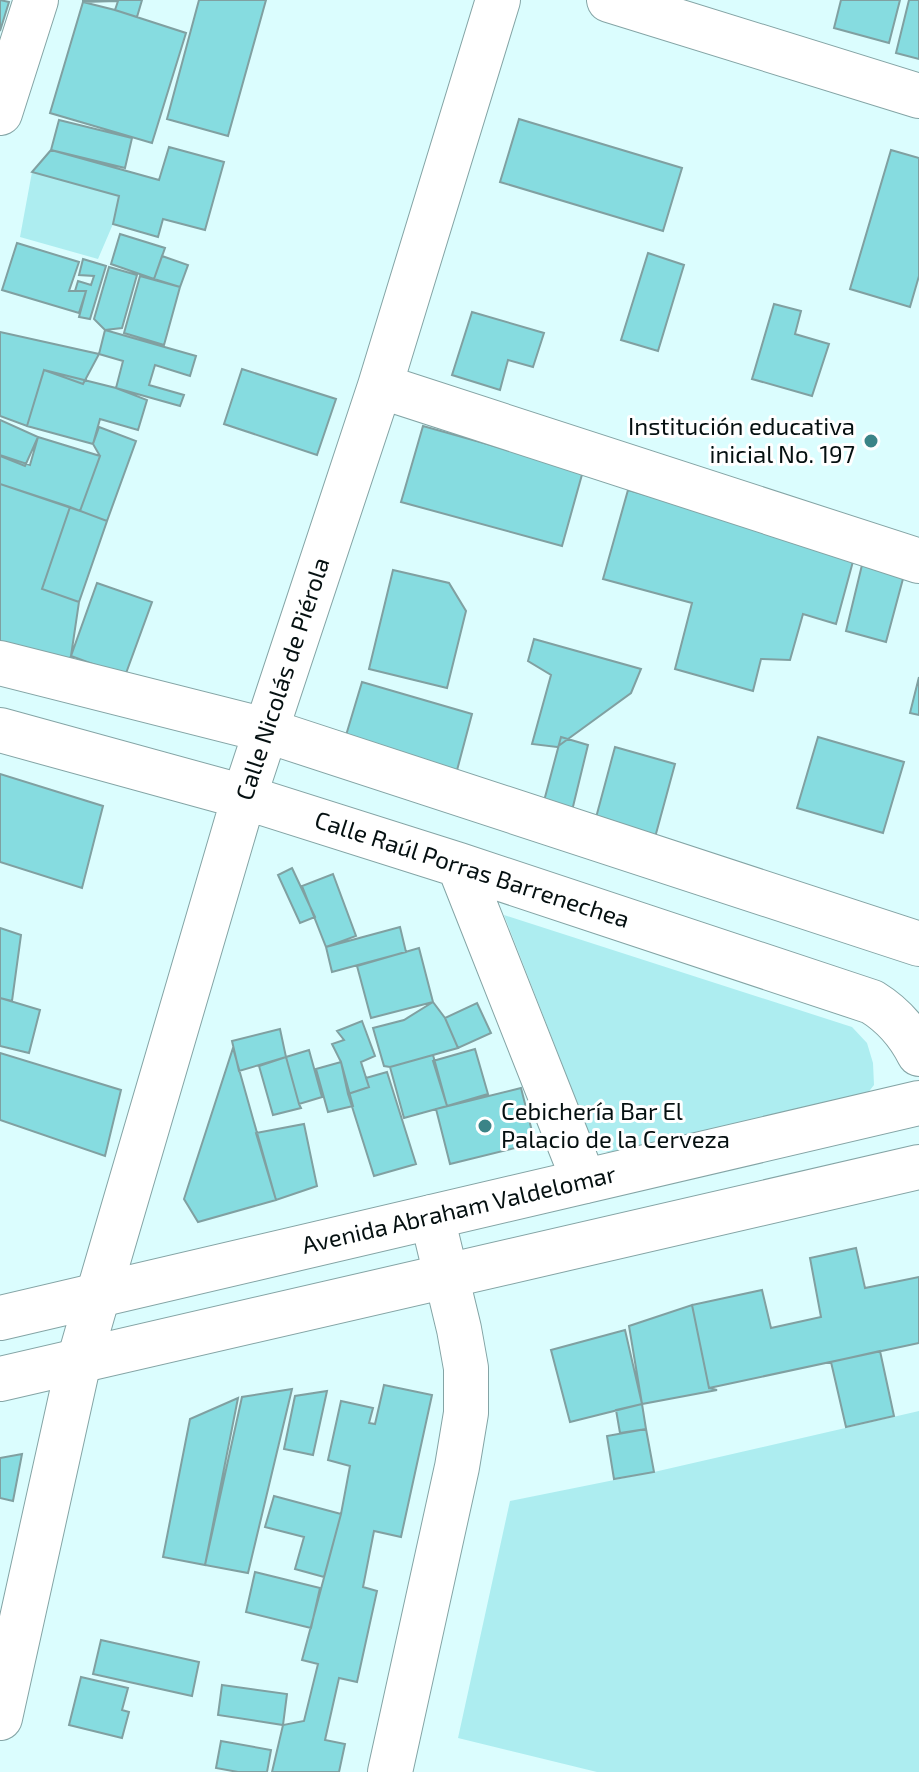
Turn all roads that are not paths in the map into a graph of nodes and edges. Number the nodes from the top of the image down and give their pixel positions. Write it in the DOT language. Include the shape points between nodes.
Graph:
graph roads {
  1 [pos="36,0"];
  2 [pos="498,0"];
  3 [pos="609,0"];
  4 [pos="919,96"];
  5 [pos="0,113"];
  6 [pos="380,386"];
  7 [pos="919,561"];
  8 [pos="0,663"];
  9 [pos="0,730"];
  10 [pos="265,730"];
  11 [pos="244,797"];
  12 [pos="459,865"];
  13 [pos="919,944"];
  14 [pos="919,1054"];
  15 [pos="919,1103"];
  16 [pos="919,1167"];
  17 [pos="584,1181"];
  18 [pos="432,1217"];
  19 [pos="447,1276"];
  20 [pos="98,1295"];
  21 [pos="0,1318"];
  22 [pos="79,1361"];
  23 [pos="0,1379"];
  24 [pos="0,1718"];
  25 [pos="390,1772"];
  1 -- 5 [label="street"];
  2 -- 6 [label="street, Calle Nicolás de Piérola"];
  3 -- 4 [label="street"];
  6 -- 7 [label="street"];
  6 -- 10 [label="street, Calle Nicolás de Piérola"];
  8 -- 10 [label="street"];
  9 -- 11 [label="street, Calle Raúl Porras Barrenechea"];
  10 -- 11 [label="street, Calle Nicolás de Piérola"];
  10 -- 13 [label="street"];
  11 -- 12 [label="street, Calle Raúl Porras Barrenechea"];
  11 -- 20 [label="street, Calle Nicolás de Piérola"];
  12 -- 14 [label="street, Calle Raúl Porras Barrenechea" via="872,1002 911,1037"];
  12 -- 17 [label="street"];
  15 -- 17 [label="street, Avenida Abraham Valdelomar"];
  16 -- 19 [label="street"];
  17 -- 18 [label="street, Avenida Abraham Valdelomar"];
  18 -- 19 [label="street"];
  18 -- 20 [label="street, Avenida Abraham Valdelomar"];
  19 -- 22 [label="street"];
  19 -- 25 [label="street" via="466,1368 466,1413"];
  20 -- 21 [label="street, Avenida Abraham Valdelomar"];
  20 -- 22 [label="street, Calle Nicolás de Piérola"];
  22 -- 23 [label="street"];
  22 -- 24 [label="street, Calle Nicolás de Piérola"];
}
